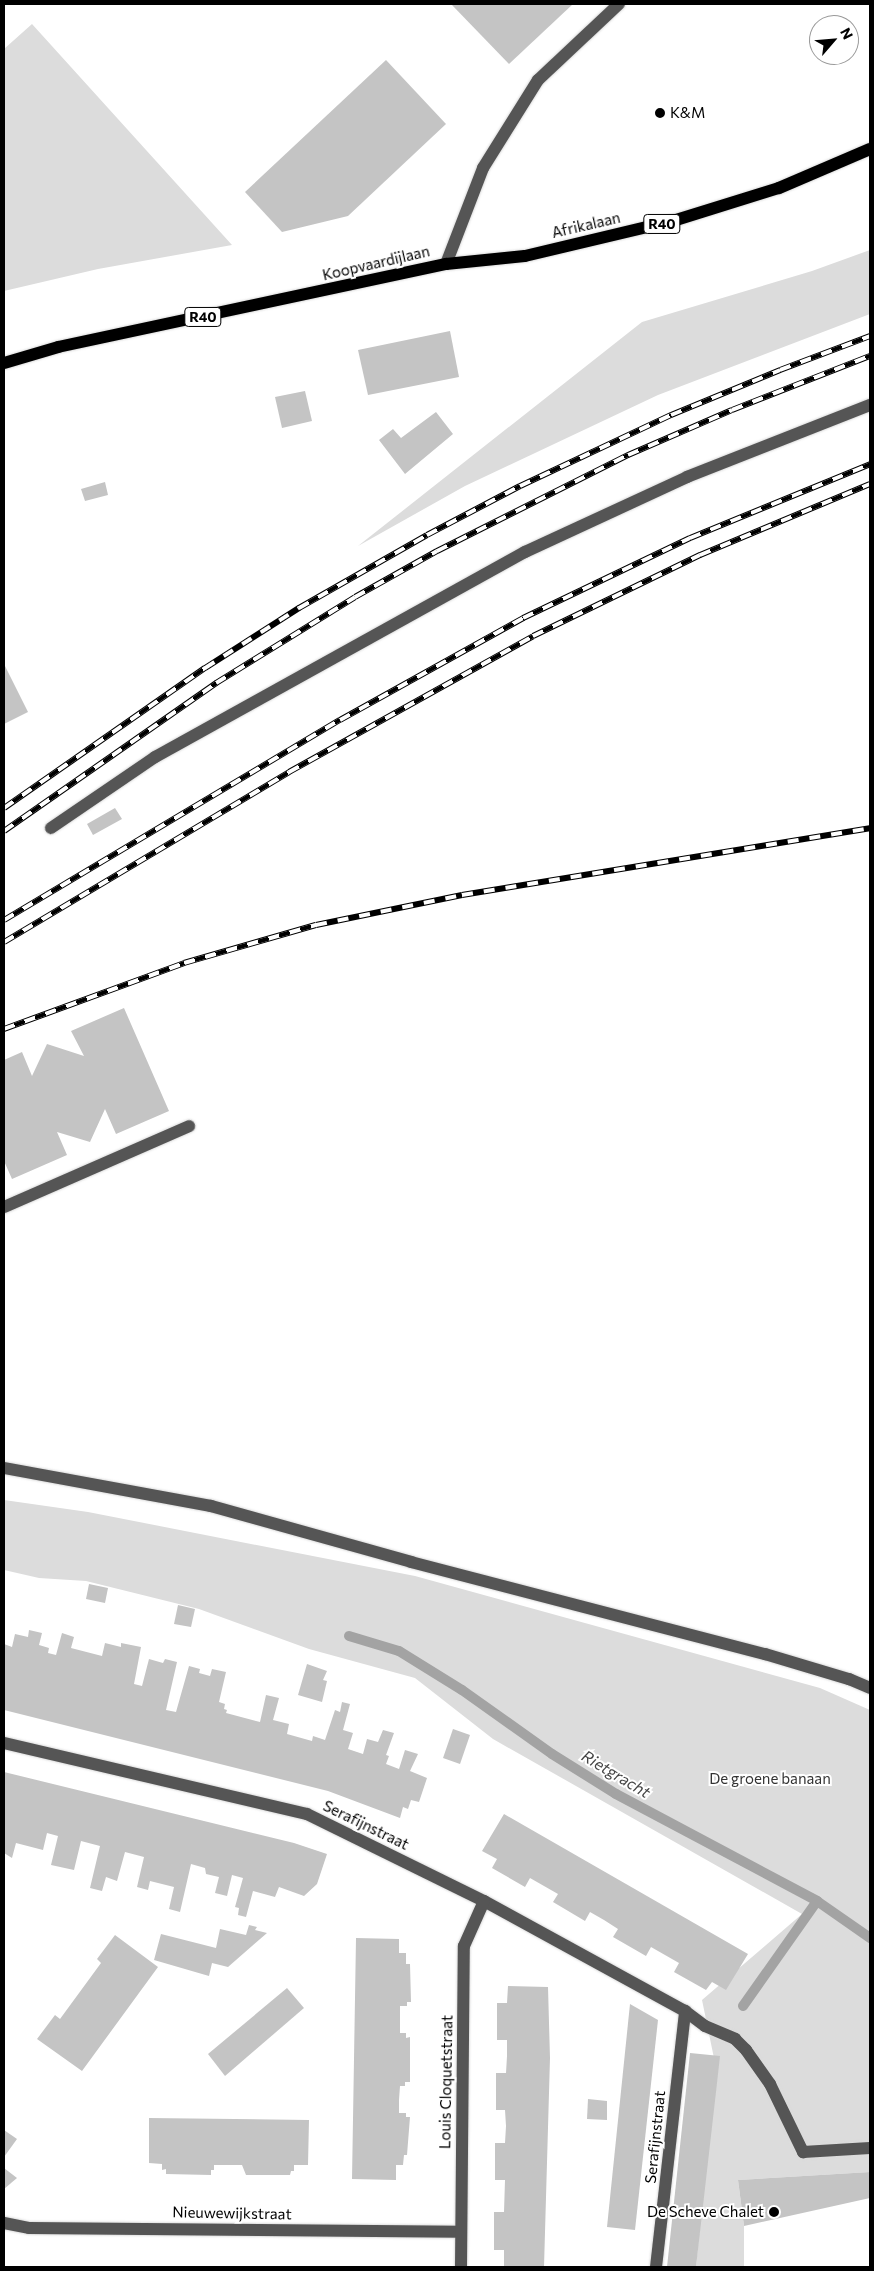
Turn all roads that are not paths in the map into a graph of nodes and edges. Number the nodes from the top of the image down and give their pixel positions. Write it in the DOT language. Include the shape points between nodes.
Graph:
graph roads {
  1 [pos="619,4"];
  2 [pos="870,149"];
  3 [pos="446,264"];
  4 [pos="4,363"];
  5 [pos="870,405"];
  6 [pos="52,828"];
  7 [pos="189,1126"];
  8 [pos="4,1207"];
  9 [pos="4,1468"];
  10 [pos="870,1688"];
  11 [pos="4,1743"];
  12 [pos="484,1901"];
  13 [pos="685,2010"];
  14 [pos="870,2148"];
  15 [pos="4,2223"];
  16 [pos="460,2232"];
  17 [pos="461,2267"];
  18 [pos="656,2267"];
  1 -- 3 [label="street, Koopvaardijlaan" via="538,80 483,168"];
  2 -- 3 [label="main road, Afrikalaan / R40" via="779,188 676,220 525,256"];
  3 -- 4 [label="main road, Koopvaardijlaan / R40" via="58,347"];
  5 -- 6 [label="street" via="688,477 525,552 155,757"];
  7 -- 8 [label="street"];
  9 -- 10 [label="street" via="211,1506 765,1654"];
  11 -- 12 [label="street, Serafijnstraat" via="307,1814"];
  12 -- 13 [label="street, Serafijnstraat"];
  12 -- 16 [label="street, Louis Cloquetstraat" via="464,1946"];
  13 -- 14 [label="street, Serafijnstraat" via="705,2026 734,2039 746,2050 770,2084 803,2152"];
  13 -- 18 [label="street, Serafijnstraat"];
  15 -- 16 [label="street, Nieuwewijkstraat" via="29,2228"];
  16 -- 17 [label="street, Louis Cloquetstraat"];
}
